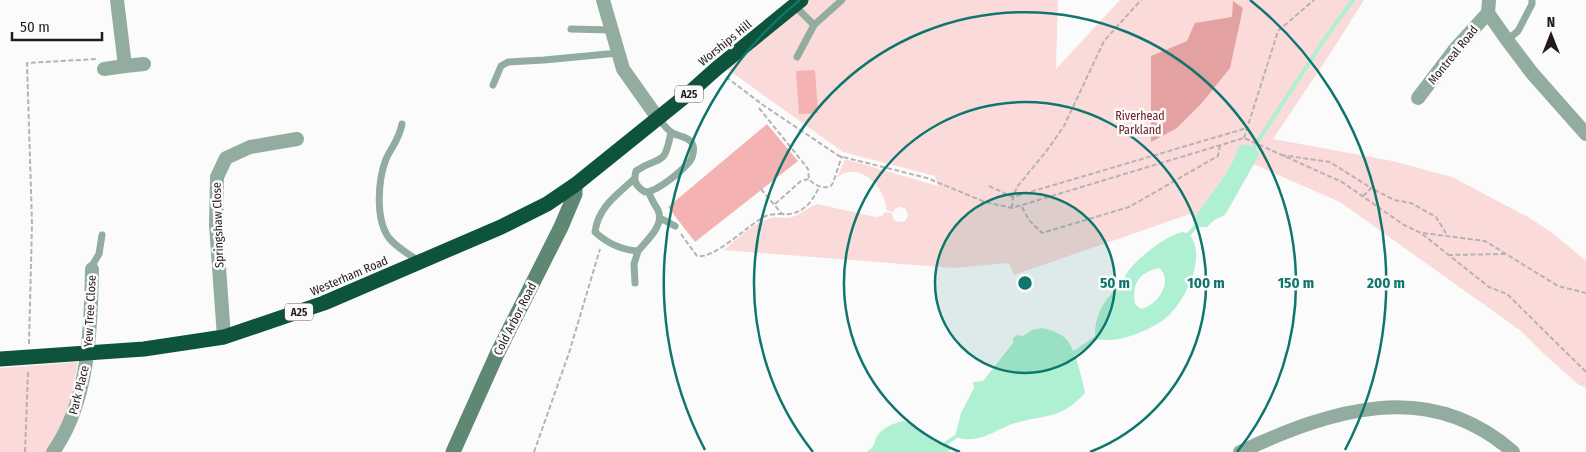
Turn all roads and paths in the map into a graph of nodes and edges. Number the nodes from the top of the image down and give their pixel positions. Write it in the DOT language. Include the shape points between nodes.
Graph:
graph roads {
  1 [pos="117,0"];
  2 [pos="604,0"];
  3 [pos="842,0"];
  4 [pos="1141,0"];
  5 [pos="1532,0"];
  6 [pos="1313,1"];
  7 [pos="798,3"];
  8 [pos="1488,6"];
  9 [pos="814,25"];
  10 [pos="571,29"];
  11 [pos="611,30"];
  12 [pos="1507,40"];
  13 [pos="618,53"];
  14 [pos="797,57"];
  15 [pos="144,64"];
  16 [pos="125,66"];
  17 [pos="104,69"];
  18 [pos="716,69"];
  19 [pos="493,85"];
  20 [pos="1418,98"];
  21 [pos="759,108"];
  22 [pos="657,117"];
  23 [pos="402,124"];
  24 [pos="1247,128"];
  25 [pos="671,132"];
  26 [pos="1586,134"];
  27 [pos="1244,138"];
  28 [pos="297,139"];
  29 [pos="1220,146"];
  30 [pos="1279,154"];
  31 [pos="842,156"];
  32 [pos="634,179"];
  33 [pos="809,179"];
  34 [pos="575,185"];
  35 [pos="989,186"];
  36 [pos="819,187"];
  37 [pos="1371,188"];
  38 [pos="761,189"];
  39 [pos="650,192"];
  40 [pos="1363,196"];
  41 [pos="1013,197"];
  42 [pos="775,205"];
  43 [pos="1021,206"];
  44 [pos="1012,208"];
  45 [pos="782,214"];
  46 [pos="660,218"];
  47 [pos="675,226"];
  48 [pos="1421,233"];
  49 [pos="102,235"];
  50 [pos="1448,236"];
  51 [pos="603,239"];
  52 [pos="638,251"];
  53 [pos="1506,254"];
  54 [pos="1448,255"];
  55 [pos="420,262"];
  56 [pos="92,269"];
  57 [pos="635,283"];
  58 [pos="1586,293"];
  59 [pos="224,337"];
  60 [pos="87,353"];
  61 [pos="29,357"];
  62 [pos="0,359"];
  63 [pos="1586,372"];
  64 [pos="25,452"];
  65 [pos="53,452"];
  66 [pos="453,452"];
  67 [pos="534,452"];
  68 [pos="1240,452"];
  69 [pos="1513,452"];
  1 -- 16 [label="street"];
  2 -- 11 [label="street"];
  3 -- 9 [label="lane"];
  4 -- 41 [label="path" via="1104,41 1064,126 1017,187"];
  5 -- 12 [label="lane" via="1518,31"];
  6 -- 24 [label="path" via="1278,31"];
  7 -- 9 [label="lane"];
  7 -- 18 [label="highway, Worships Hill / A25"];
  8 -- 12 [label="street, Montreal Road"];
  8 -- 20 [label="street, Montreal Road"];
  9 -- 14 [label="lane"];
  10 -- 11 [label="lane"];
  11 -- 13 [label="street"];
  12 -- 26 [label="street, Montreal Road"];
  13 -- 19 [label="lane" via="508,62 500,66"];
  13 -- 22 [label="street" via="623,69"];
  15 -- 16 [label="street"];
  16 -- 17 [label="street"];
  17 -- 61 [label="path" via="96,59 27,63 32,223"];
  18 -- 22 [label="highway, Worships Hill / A25"];
  18 -- 31 [label="path" via="782,118"];
  21 -- 33 [label="path" via="808,169"];
  22 -- 25 [label="lane"];
  22 -- 34 [label="highway, Worships Hill / A25"];
  23 -- 55 [label="lane" via="382,170 380,207 388,236"];
  24 -- 27 [label="path"];
  24 -- 41 [label="path"];
  25 -- 32 [label="lane" via="668,151 663,158 636,171"];
  25 -- 39 [label="lane" via="692,143 691,160"];
  27 -- 29 [label="path"];
  27 -- 30 [label="path"];
  28 -- 59 [label="street, Springshaw Close" via="250,147 226,158 217,177 216,226"];
  29 -- 43 [label="path"];
  29 -- 43 [label="path" via="1218,156 1129,206 1042,233"];
  30 -- 37 [label="path" via="1330,162"];
  30 -- 40 [label="path" via="1342,182"];
  31 -- 36 [label="path" via="833,183 830,187"];
  31 -- 44 [label="path" via="927,178 985,202"];
  32 -- 39 [label="lane" via="637,187"];
  32 -- 51 [label="lane" via="609,200 601,213 595,232"];
  33 -- 36 [label="path"];
  33 -- 42 [label="path"];
  34 -- 55 [label="highway, Westerham Road / A25" via="547,204"];
  34 -- 66 [label="main road, Cold Arbor Road" via="575,194 561,228 497,354"];
  35 -- 41 [label="path"];
  36 -- 45 [label="path" via="808,206 792,214"];
  37 -- 40 [label="path"];
  37 -- 50 [label="path" via="1394,200 1411,203 1436,217"];
  38 -- 42 [label="path"];
  39 -- 46 [label="lane" via="651,202"];
  40 -- 48 [label="path" via="1404,226"];
  41 -- 44 [label="path"];
  42 -- 45 [label="path"];
  43 -- 44 [label="path"];
  45 -- 47 [label="path" via="766,215 715,251 701,257"];
  46 -- 47 [label="lane"];
  46 -- 52 [label="lane" via="657,228"];
  48 -- 50 [label="path"];
  48 -- 54 [label="path"];
  49 -- 56 [label="lane"];
  50 -- 53 [label="path" via="1485,240"];
  51 -- 52 [label="lane"];
  51 -- 67 [label="path" via="569,353"];
  52 -- 57 [label="lane" via="634,264"];
  53 -- 54 [label="path"];
  53 -- 58 [label="path" via="1558,286"];
  54 -- 63 [label="path" via="1489,287 1507,294"];
  55 -- 59 [label="highway, Westerham Road / A25" via="324,303"];
  56 -- 60 [label="street, Yew Tree Close"];
  59 -- 60 [label="highway, Westerham Road / A25" via="144,349"];
  60 -- 61 [label="highway, Westerham Road / A25"];
  60 -- 65 [label="street, Park Place" via="74,414"];
  61 -- 62 [label="highway, Westerham Road / A25"];
  61 -- 64 [label="path"];
  68 -- 69 [label="street" via="1313,422 1353,412 1398,407 1420,408 1468,421"];
}
